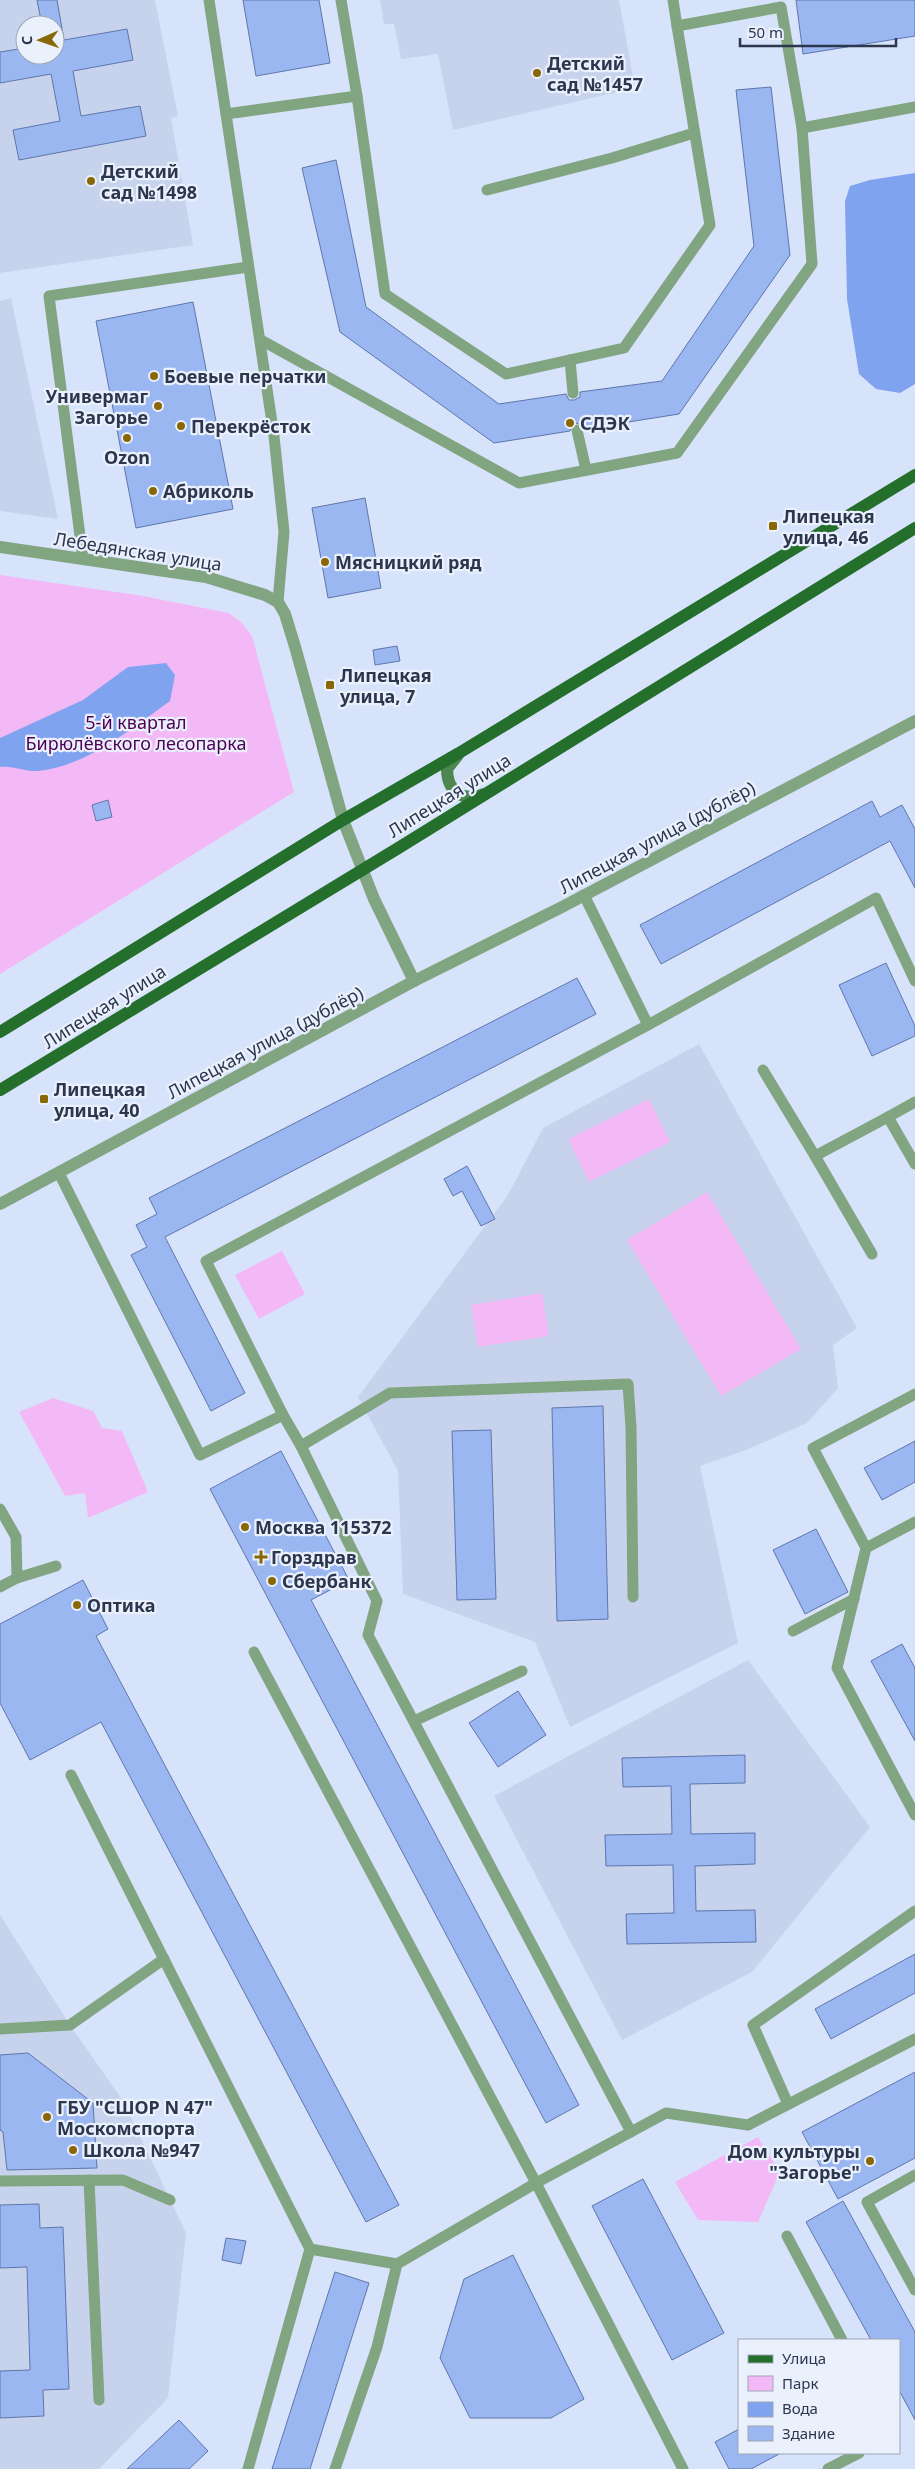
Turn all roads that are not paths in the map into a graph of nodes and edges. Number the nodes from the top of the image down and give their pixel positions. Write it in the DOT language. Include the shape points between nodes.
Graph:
graph roads {
  1 [pos="209,0"];
  2 [pos="341,0"];
  3 [pos="673,0"];
  4 [pos="781,4"];
  5 [pos="677,26"];
  6 [pos="357,96"];
  7 [pos="915,107"];
  8 [pos="226,114"];
  9 [pos="802,128"];
  10 [pos="694,133"];
  11 [pos="487,190"];
  12 [pos="248,267"];
  13 [pos="261,340"];
  14 [pos="570,360"];
  15 [pos="572,394"];
  16 [pos="577,430"];
  17 [pos="586,470"];
  18 [pos="915,475"];
  19 [pos="915,528"];
  20 [pos="0,546"];
  21 [pos="83,559"];
  22 [pos="278,602"];
  23 [pos="915,722"];
  24 [pos="459,753"];
  25 [pos="484,794"];
  26 [pos="343,820"];
  27 [pos="361,869"];
  28 [pos="584,895"];
  29 [pos="915,980"];
  30 [pos="414,981"];
  31 [pos="648,1025"];
  32 [pos="0,1032"];
  33 [pos="764,1070"];
  34 [pos="0,1090"];
  35 [pos="915,1102"];
  36 [pos="888,1117"];
  37 [pos="815,1156"];
  38 [pos="915,1164"];
  39 [pos="58,1173"];
  40 [pos="0,1204"];
  41 [pos="872,1254"];
  42 [pos="915,1394"];
  43 [pos="283,1415"];
  44 [pos="301,1446"];
  45 [pos="0,1509"];
  46 [pos="915,1522"];
  47 [pos="866,1548"];
  48 [pos="56,1566"];
  49 [pos="18,1578"];
  50 [pos="0,1587"];
  51 [pos="633,1597"];
  52 [pos="854,1599"];
  53 [pos="793,1631"];
  54 [pos="254,1652"];
  55 [pos="522,1671"];
  56 [pos="414,1721"];
  57 [pos="70,1775"];
  58 [pos="915,1815"];
  59 [pos="915,1910"];
  60 [pos="164,1959"];
  61 [pos="0,2029"];
  62 [pos="915,2039"];
  63 [pos="788,2104"];
  64 [pos="631,2132"];
  65 [pos="915,2175"];
  66 [pos="89,2180"];
  67 [pos="0,2181"];
  68 [pos="536,2183"];
  69 [pos="170,2200"];
  70 [pos="787,2236"];
  71 [pos="310,2249"];
  72 [pos="397,2264"];
  73 [pos="915,2290"];
  74 [pos="841,2339"];
  75 [pos="99,2400"];
  76 [pos="857,2454"];
  77 [pos="248,2469"];
  78 [pos="335,2469"];
  79 [pos="683,2469"];
  80 [pos="828,2469"];
  1 -- 8 [label="lane"];
  2 -- 6 [label="lane"];
  3 -- 5 [label="lane"];
  4 -- 5 [label="lane"];
  4 -- 9 [label="lane"];
  5 -- 10 [label="lane"];
  6 -- 8 [label="lane"];
  6 -- 14 [label="lane" via="385,294 506,374"];
  7 -- 9 [label="lane"];
  8 -- 12 [label="lane"];
  9 -- 17 [label="lane" via="812,264 677,453"];
  10 -- 11 [label="lane"];
  10 -- 14 [label="lane" via="710,225 624,348"];
  12 -- 13 [label="lane"];
  12 -- 21 [label="lane" via="49,296"];
  13 -- 17 [label="lane" via="519,484"];
  13 -- 22 [label="lane" via="284,532"];
  14 -- 15 [label="lane"];
  16 -- 17 [label="lane"];
  18 -- 24 [label="main road, Липецкая улица"];
  19 -- 25 [label="main road, Липецкая улица"];
  20 -- 21 [label="street, Лебедянская улица"];
  21 -- 22 [label="street, Лебедянская улица" via="206,577"];
  22 -- 26 [label="street" via="296,650"];
  23 -- 28 [label="street, Липецкая улица (дублёр)"];
  24 -- 25 [label="street" via="447,768 449,785 454,792 468,798"];
  24 -- 26 [label="main road, Липецкая улица"];
  25 -- 27 [label="main road, Липецкая улица"];
  26 -- 27 [label="street"];
  26 -- 32 [label="main road, Липецкая улица"];
  27 -- 30 [label="street"];
  27 -- 34 [label="main road, Липецкая улица"];
  28 -- 30 [label="street, Липецкая улица (дублёр)"];
  28 -- 31 [label="lane"];
  29 -- 31 [label="lane" via="876,898"];
  30 -- 39 [label="street, Липецкая улица (дублёр)"];
  31 -- 43 [label="lane" via="206,1261"];
  33 -- 37 [label="lane"];
  35 -- 36 [label="lane"];
  36 -- 37 [label="lane"];
  36 -- 38 [label="lane"];
  37 -- 41 [label="lane"];
  39 -- 40 [label="street, Липецкая улица (дублёр)"];
  39 -- 43 [label="lane" via="200,1455"];
  42 -- 47 [label="lane" via="813,1448"];
  43 -- 44 [label="lane"];
  44 -- 51 [label="lane" via="390,1393 628,1384"];
  44 -- 56 [label="lane" via="377,1600 368,1635"];
  45 -- 49 [label="lane" via="16,1538"];
  46 -- 47 [label="lane"];
  47 -- 52 [label="lane"];
  48 -- 49 [label="lane"];
  49 -- 50 [label="lane"];
  52 -- 53 [label="lane"];
  52 -- 58 [label="lane" via="837,1668"];
  54 -- 68 [label="lane"];
  55 -- 56 [label="lane"];
  56 -- 64 [label="lane"];
  57 -- 60 [label="lane"];
  59 -- 63 [label="lane" via="753,2025"];
  60 -- 61 [label="lane" via="70,2025"];
  60 -- 71 [label="lane"];
  62 -- 63 [label="lane"];
  63 -- 64 [label="lane" via="748,2124 666,2113"];
  64 -- 68 [label="lane"];
  65 -- 73 [label="lane" via="867,2202"];
  66 -- 67 [label="lane"];
  66 -- 69 [label="lane" via="123,2180"];
  66 -- 75 [label="lane"];
  68 -- 72 [label="lane"];
  68 -- 79 [label="lane"];
  70 -- 74 [label="lane"];
  71 -- 72 [label="lane"];
  71 -- 77 [label="lane"];
  72 -- 78 [label="lane" via="377,2347"];
  76 -- 80 [label="lane"];
}
